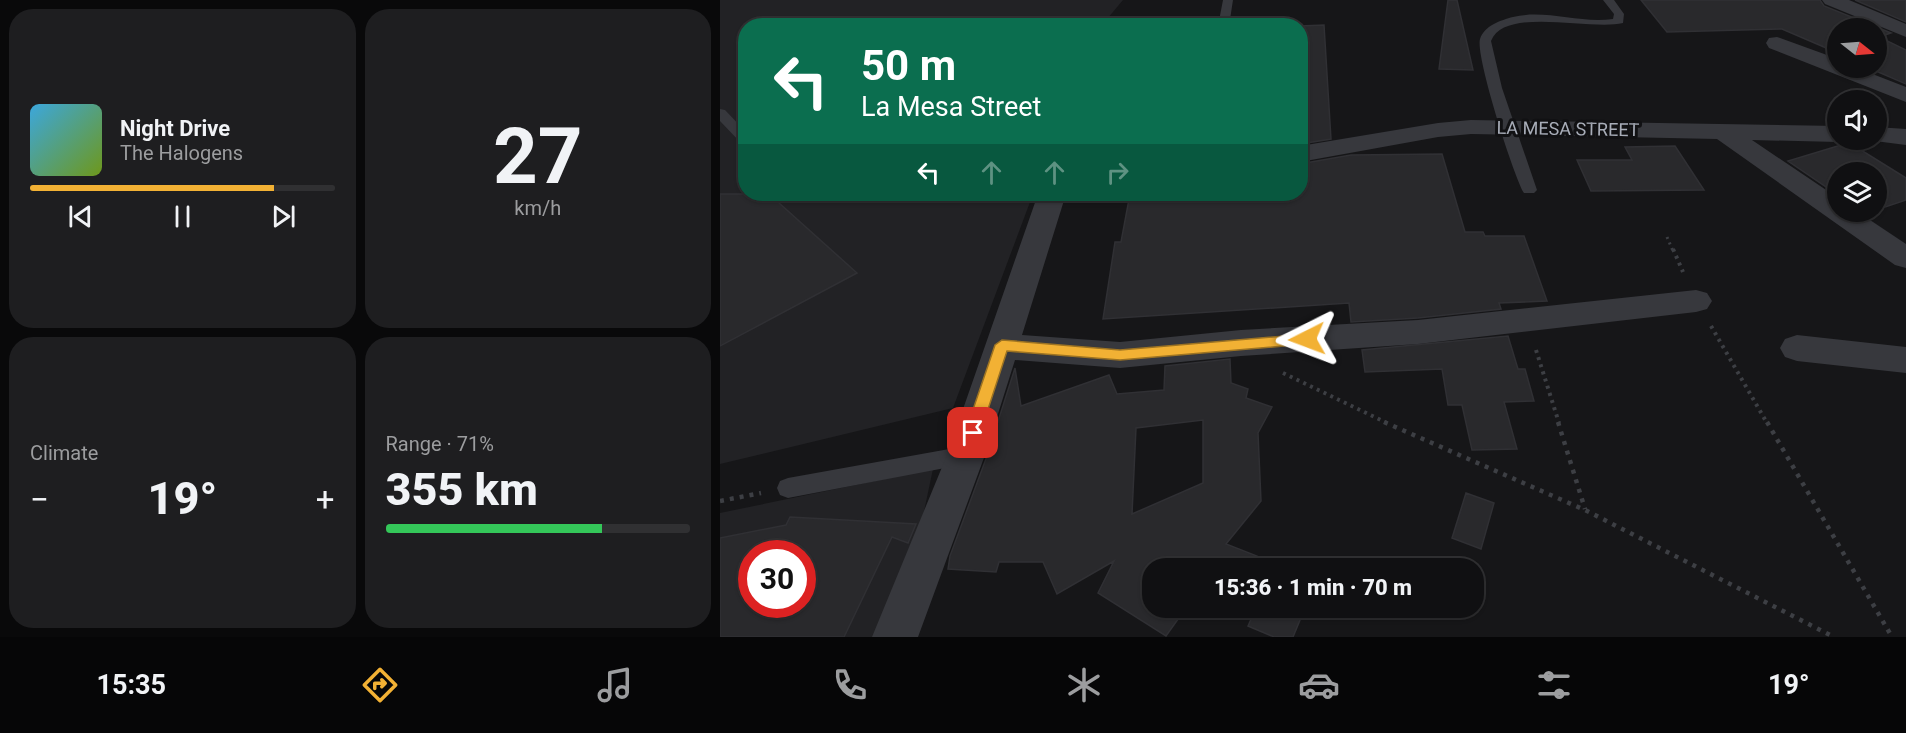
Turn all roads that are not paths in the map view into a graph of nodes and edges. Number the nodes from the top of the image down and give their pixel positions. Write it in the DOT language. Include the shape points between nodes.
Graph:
graph roads {
  1 [pos="1228,0"];
  2 [pos="1608,0"];
  3 [pos="1832,0"];
  4 [pos="1225,18"];
  5 [pos="1906,31"];
  6 [pos="1777,43"];
  7 [pos="1827,63"];
  8 [pos="1863,78"];
  9 [pos="1906,95"];
  10 [pos="720,113"];
  11 [pos="1509,128"];
  12 [pos="738,132"];
  13 [pos="1725,133"];
  14 [pos="1827,134"];
  15 [pos="1887,136"];
  16 [pos="1906,137"];
  17 [pos="1308,153"];
  18 [pos="1529,190"];
  19 [pos="1050,201"];
  20 [pos="1827,203"];
  21 [pos="1854,222"];
  22 [pos="1906,258"];
  23 [pos="1696,301"];
  24 [pos="1002,345"];
  25 [pos="1797,348"];
  26 [pos="1906,360"];
  27 [pos="966,455"];
  28 [pos="788,488"];
  29 [pos="895,637"];
  1 -- 4 [label="lane"];
  2 -- 11 [label="lane" via="1618,14 1618,21 1602,23 1528,14 1489,32 1484,51"];
  3 -- 5 [label="street"];
  6 -- 7 [label="street"];
  8 -- 9 [label="street"];
  10 -- 12 [label="lane"];
  11 -- 13 [label="street, LA MESA STREET"];
  11 -- 17 [label="street, LA MESA STREET" via="1438,130"];
  11 -- 18 [label="lane"];
  13 -- 14 [label="street, LA MESA STREET"];
  13 -- 20 [label="street"];
  15 -- 16 [label="street"];
  19 -- 24 [label="street"];
  21 -- 22 [label="street"];
  23 -- 24 [label="street" via="1418,332 1120,355"];
  24 -- 27 [label="street"];
  25 -- 26 [label="street"];
  27 -- 28 [label="lane"];
  27 -- 29 [label="street"];
}
